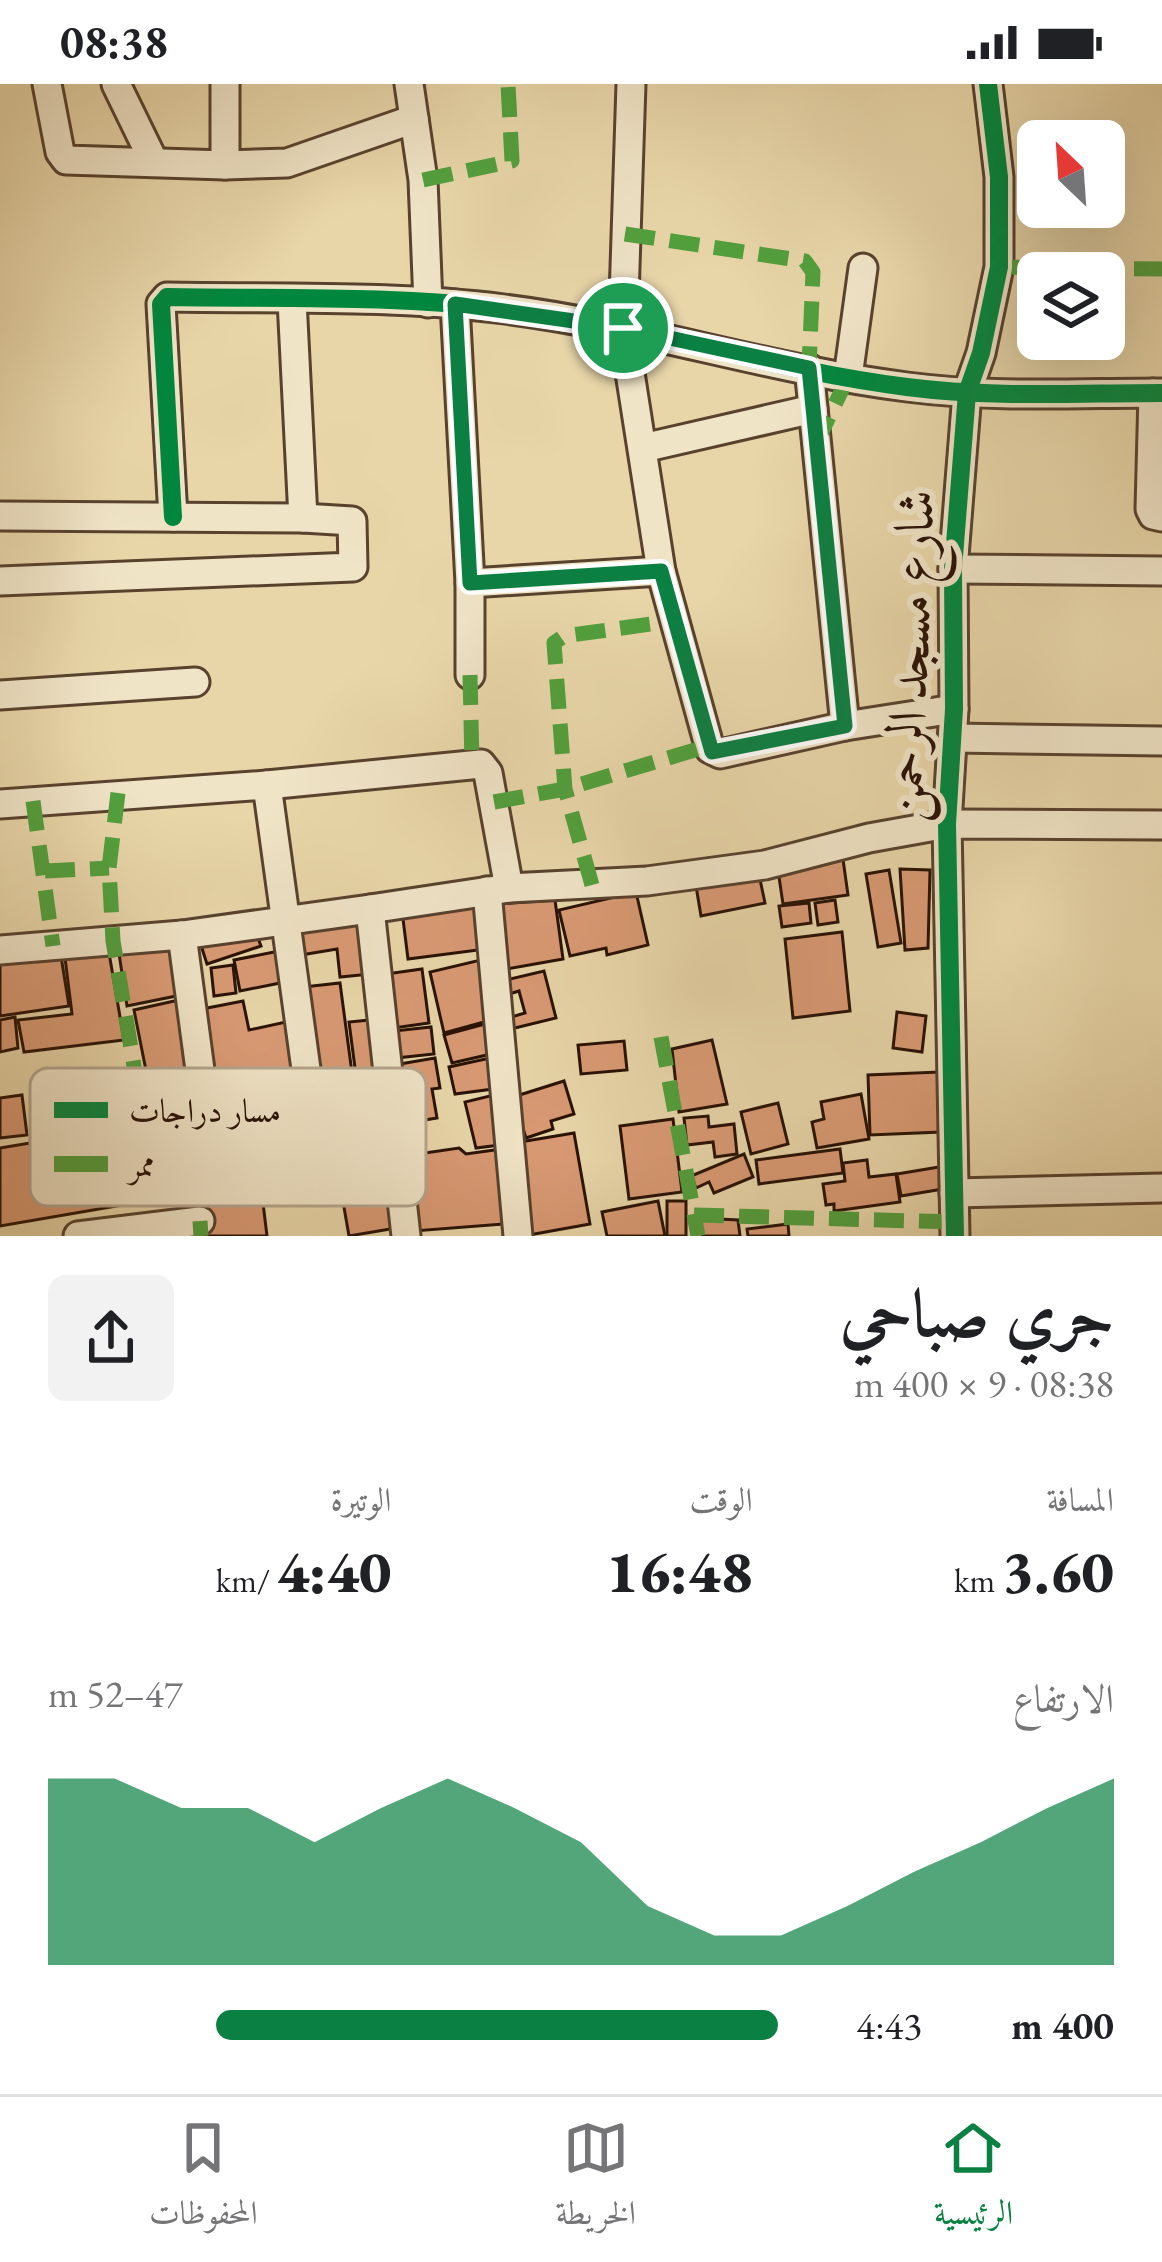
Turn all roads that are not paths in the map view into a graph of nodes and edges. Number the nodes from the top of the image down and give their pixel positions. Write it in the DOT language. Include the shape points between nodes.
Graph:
graph roads {
  1 [pos="47,84"];
  2 [pos="116,84"];
  3 [pos="225,84"];
  4 [pos="409,84"];
  5 [pos="631,84"];
  6 [pos="979,85"];
  7 [pos="414,119"];
  8 [pos="154,162"];
  9 [pos="226,165"];
  10 [pos="863,268"];
  11 [pos="292,300"];
  12 [pos="442,304"];
  13 [pos="623,328"];
  14 [pos="809,368"];
  15 [pos="848,377"];
  16 [pos="968,392"];
  17 [pos="1157,393"];
  18 [pos="813,409"];
  19 [pos="643,448"];
  20 [pos="0,516"];
  21 [pos="172,517"];
  22 [pos="1162,517"];
  23 [pos="304,518"];
  24 [pos="953,569"];
  25 [pos="661,571"];
  26 [pos="1162,571"];
  27 [pos="0,581"];
  28 [pos="470,583"];
  29 [pos="470,675"];
  30 [pos="195,682"];
  31 [pos="0,695"];
  32 [pos="954,709"];
  33 [pos="845,726"];
  34 [pos="953,738"];
  35 [pos="1162,741"];
  36 [pos="267,785"];
  37 [pos="0,804"];
  38 [pos="946,824"];
  39 [pos="1162,825"];
  40 [pos="498,889"];
  41 [pos="370,909"];
  42 [pos="288,922"];
  43 [pos="182,935"];
  44 [pos="0,950"];
  45 [pos="200,1068"];
  46 [pos="307,1068"];
  47 [pos="388,1068"];
  48 [pos="1162,1188"];
  49 [pos="954,1193"];
  50 [pos="403,1206"];
  51 [pos="200,1221"];
  52 [pos="78,1236"];
  53 [pos="406,1236"];
  54 [pos="518,1236"];
  55 [pos="955,1236"];
  1 -- 8 [label="street" via="63,158"];
  2 -- 8 [label="street"];
  3 -- 9 [label="street"];
  4 -- 7 [label="street"];
  5 -- 13 [label="street"];
  6 -- 16 [label="street, شارع مسجد الرحمن" via="999,177 999,267"];
  7 -- 9 [label="street" via="309,158"];
  7 -- 12 [label="street"];
  8 -- 9 [label="street"];
  10 -- 15 [label="street"];
  11 -- 12 [label="street"];
  11 -- 21 [label="street" via="162,302"];
  11 -- 23 [label="street"];
  12 -- 13 [label="street"];
  12 -- 28 [label="street"];
  13 -- 14 [label="street"];
  13 -- 19 [label="street"];
  14 -- 15 [label="street"];
  14 -- 18 [label="street"];
  15 -- 16 [label="street"];
  16 -- 17 [label="street"];
  16 -- 24 [label="street, شارع مسجد الرحمن"];
  17 -- 22 [label="street" via="1150,509"];
  18 -- 19 [label="street"];
  18 -- 33 [label="street"];
  19 -- 25 [label="street"];
  20 -- 21 [label="street"];
  21 -- 23 [label="street"];
  23 -- 27 [label="street" via="352,521 353,567"];
  24 -- 26 [label="street"];
  24 -- 32 [label="street, شارع مسجد الرحمن"];
  25 -- 28 [label="street"];
  25 -- 33 [label="street" via="712,752"];
  28 -- 29 [label="street"];
  30 -- 31 [label="street"];
  32 -- 33 [label="street"];
  32 -- 34 [label="street, شارع مسجد الرحمن"];
  34 -- 35 [label="street"];
  34 -- 38 [label="street, شارع مسجد الرحمن"];
  36 -- 37 [label="street"];
  36 -- 40 [label="street" via="481,764"];
  36 -- 42 [label="street"];
  38 -- 39 [label="street"];
  38 -- 40 [label="street" via="765,865"];
  38 -- 49 [label="street, شارع مسجد الرحمن"];
  40 -- 41 [label="street"];
  40 -- 54 [label="street"];
  41 -- 42 [label="street"];
  41 -- 47 [label="street"];
  42 -- 43 [label="street"];
  42 -- 46 [label="street"];
  43 -- 44 [label="street"];
  43 -- 45 [label="street"];
  48 -- 49 [label="street"];
  49 -- 55 [label="street, شارع مسجد الرحمن"];
  50 -- 53 [label="street"];
  51 -- 52 [label="street"];
}
